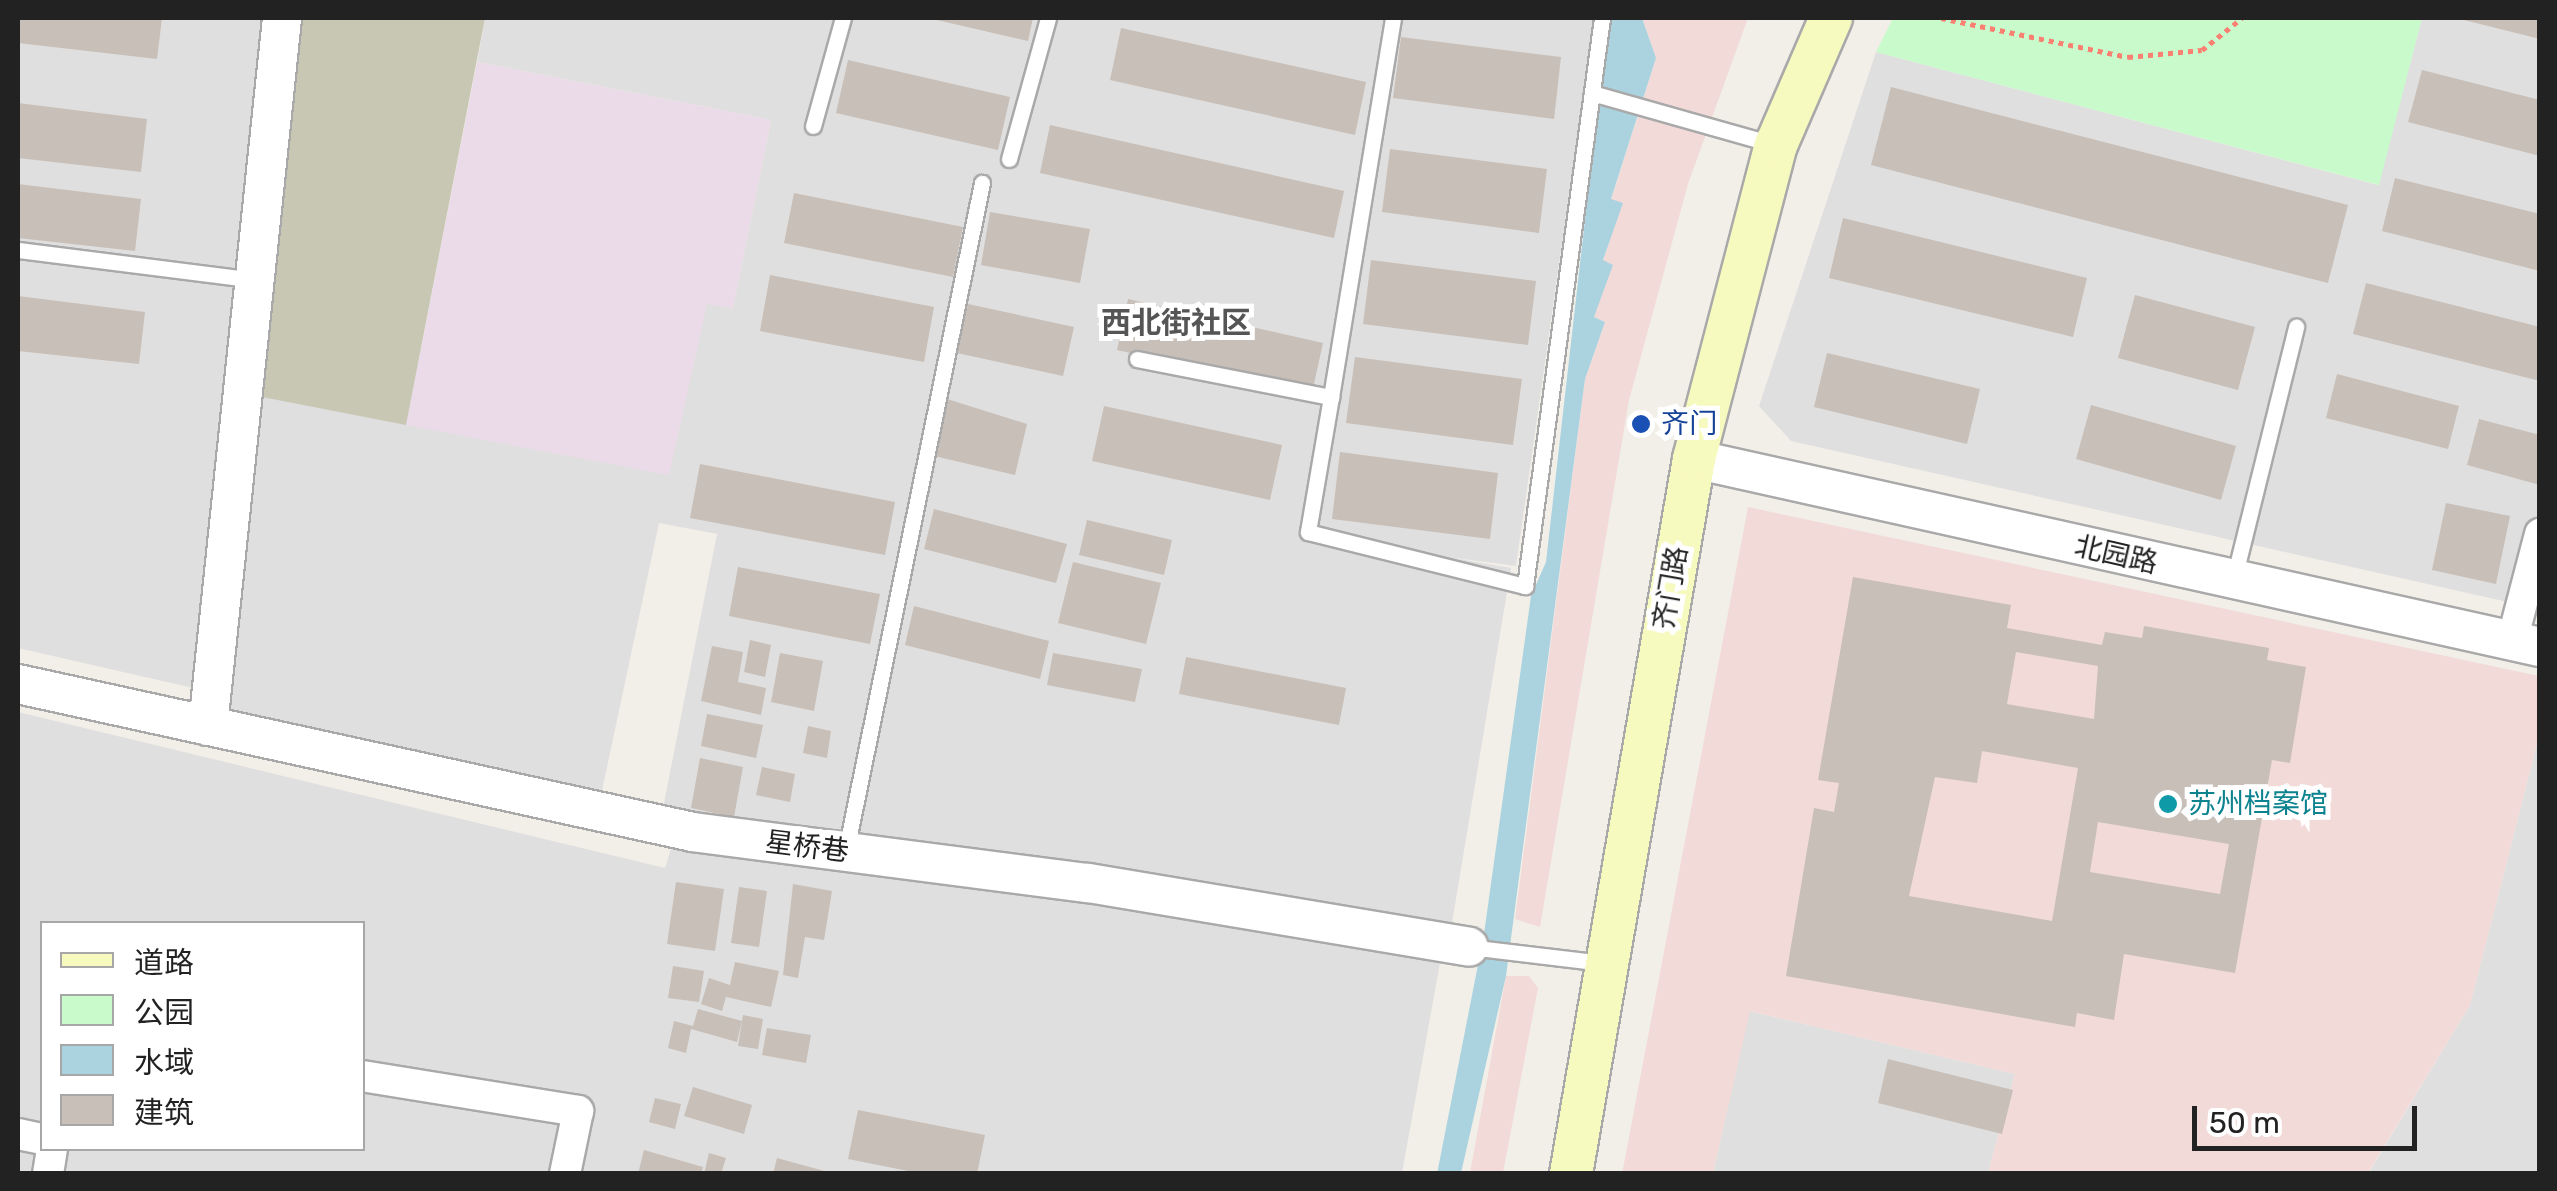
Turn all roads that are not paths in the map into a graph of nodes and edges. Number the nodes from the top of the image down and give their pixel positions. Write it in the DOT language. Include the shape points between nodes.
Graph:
graph roads {
  1 [pos="282,18"];
  2 [pos="844,18"];
  3 [pos="1048,18"];
  4 [pos="1393,18"];
  5 [pos="1602,18"];
  6 [pos="1831,18"];
  7 [pos="1594,93"];
  8 [pos="813,126"];
  9 [pos="1776,145"];
  10 [pos="1009,158"];
  11 [pos="982,183"];
  12 [pos="18,250"];
  13 [pos="254,280"];
  14 [pos="2296,327"];
  15 [pos="1137,360"];
  16 [pos="1331,397"];
  17 [pos="1694,459"];
  18 [pos="2540,534"];
  19 [pos="2233,582"];
  20 [pos="2526,644"];
  21 [pos="18,684"];
  22 [pos="208,726"];
  23 [pos="846,852"];
  24 [pos="1470,947"];
  25 [pos="1606,963"];
  26 [pos="365,1076"];
  27 [pos="565,1174"];
  28 [pos="1572,1174"];
  1 -- 13 [label="street"];
  2 -- 8 [label="lane"];
  3 -- 10 [label="lane"];
  4 -- 16 [label="lane"];
  5 -- 7 [label="lane"];
  6 -- 9 [label="main road, 齐门路"];
  7 -- 9 [label="lane"];
  7 -- 16 [label="lane" via="1525,586 1308,532"];
  9 -- 17 [label="main road, 齐门路"];
  11 -- 23 [label="lane"];
  12 -- 13 [label="lane"];
  13 -- 22 [label="street"];
  14 -- 19 [label="lane"];
  15 -- 16 [label="lane"];
  17 -- 19 [label="street, 北园路"];
  17 -- 25 [label="main road, 齐门路"];
  18 -- 20 [label="street"];
  19 -- 20 [label="street, 北园路"];
  21 -- 22 [label="street, 星桥巷"];
  22 -- 23 [label="street, 星桥巷" via="693,832"];
  23 -- 24 [label="street, 星桥巷" via="1088,882"];
  24 -- 25 [label="lane, 星桥巷"];
  25 -- 28 [label="main road, 齐门路"];
  26 -- 27 [label="street" via="578,1111"];
}
